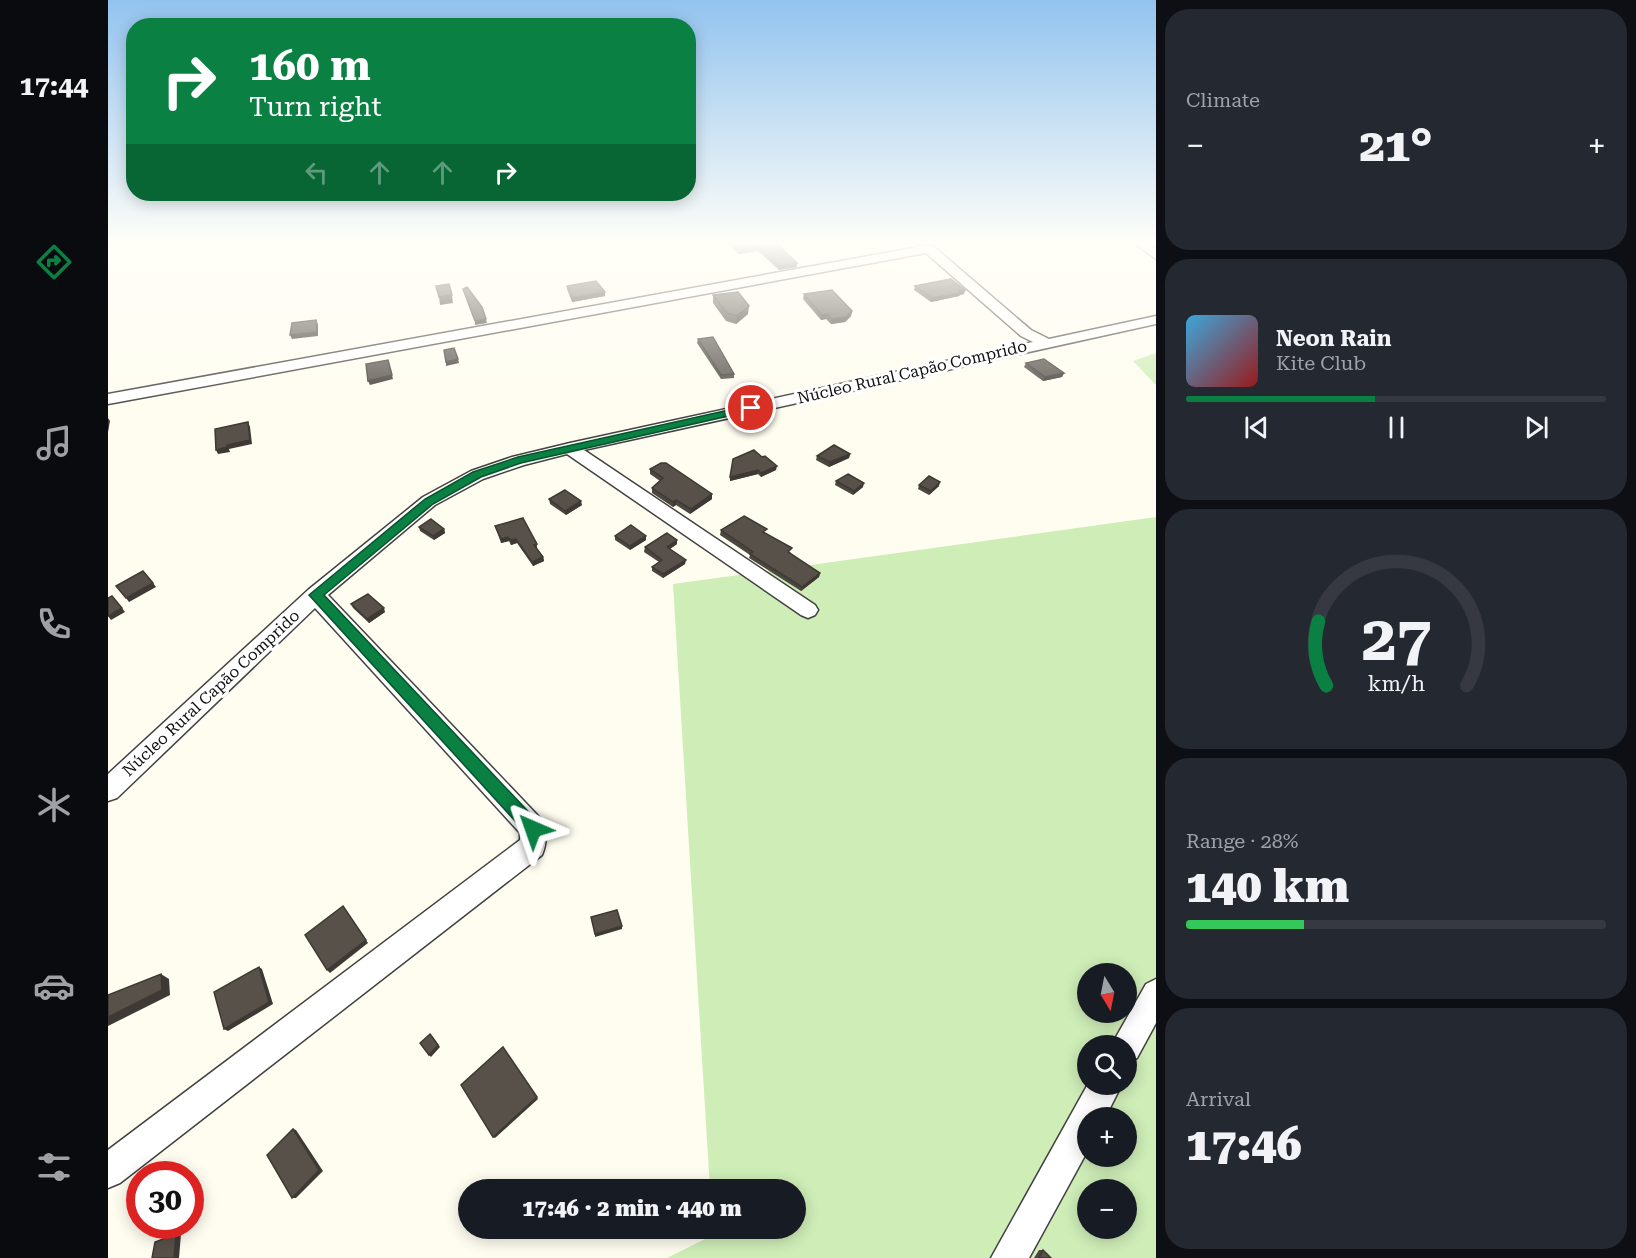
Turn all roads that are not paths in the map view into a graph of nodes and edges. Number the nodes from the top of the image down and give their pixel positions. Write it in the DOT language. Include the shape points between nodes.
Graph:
graph roads {
  1 [pos="669,301"];
  2 [pos="989,301"];
  3 [pos="1156,320"];
  4 [pos="1045,342"];
  5 [pos="218,383"];
  6 [pos="108,399"];
  7 [pos="108,408"];
  8 [pos="570,448"];
  9 [pos="315,595"];
  10 [pos="808,610"];
  11 [pos="108,790"];
  12 [pos="1156,994"];
  13 [pos="1133,1035"];
  14 [pos="1100,1095"];
  15 [pos="108,1171"];
  16 [pos="1009,1258"];
  1 -- 5 [label="street"];
  2 -- 4 [label="street" via="1026,333"];
  3 -- 4 [label="street, Núcleo Rural Capão Comprido"];
  4 -- 8 [label="street, Núcleo Rural Capão Comprido"];
  5 -- 6 [label="street"];
  5 -- 7 [label="street"];
  8 -- 9 [label="street, Núcleo Rural Capão Comprido" via="477,475 429,501"];
  8 -- 10 [label="street"];
  9 -- 11 [label="street, Núcleo Rural Capão Comprido"];
  9 -- 15 [label="street" via="533,829 533,846"];
  12 -- 13 [label="street"];
  14 -- 16 [label="street"];
}
